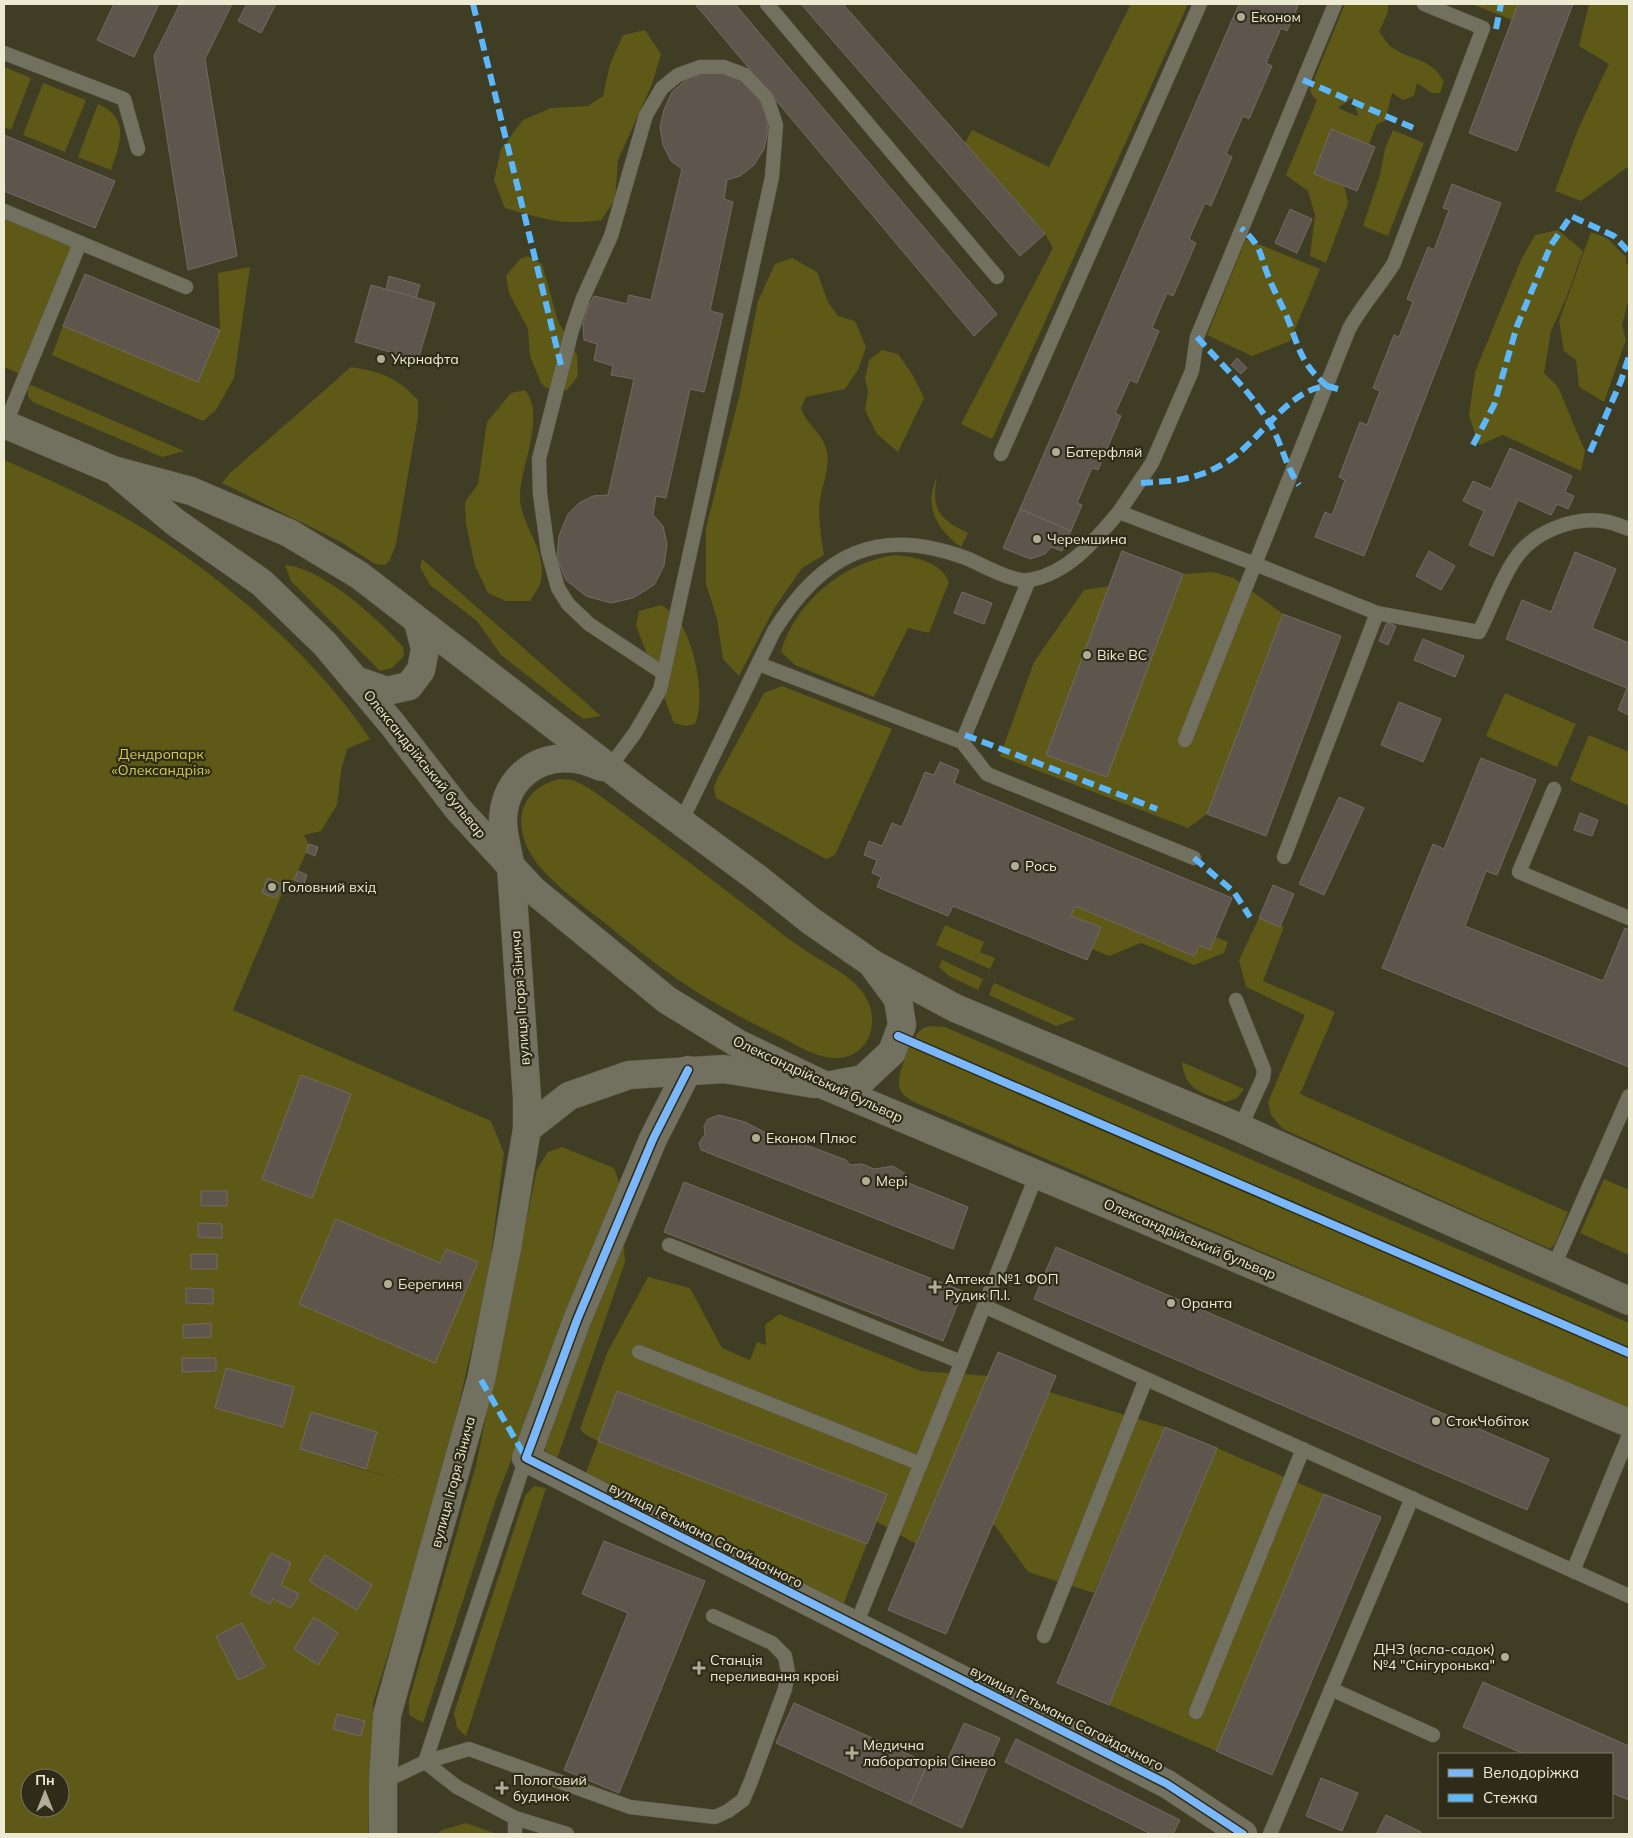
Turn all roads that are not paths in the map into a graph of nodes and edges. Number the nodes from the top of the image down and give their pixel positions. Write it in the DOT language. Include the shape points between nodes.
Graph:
graph roads {
  1 [pos="767,4"];
  2 [pos="1200,4"];
  3 [pos="1335,4"];
  4 [pos="1424,4"];
  5 [pos="4,53"];
  6 [pos="138,149"];
  7 [pos="4,211"];
  8 [pos="80,243"];
  9 [pos="997,277"];
  10 [pos="186,288"];
  11 [pos="4,424"];
  12 [pos="1001,454"];
  13 [pos="113,470"];
  14 [pos="1119,512"];
  15 [pos="1629,529"];
  16 [pos="1255,564"];
  17 [pos="1029,580"];
  18 [pos="1377,613"];
  19 [pos="418,621"];
  20 [pos="759,664"];
  21 [pos="663,673"];
  22 [pos="355,680"];
  23 [pos="1185,740"];
  24 [pos="962,742"];
  25 [pos="608,768"];
  26 [pos="1554,789"];
  27 [pos="681,822"];
  28 [pos="1284,857"];
  29 [pos="1194,858"];
  30 [pos="511,867"];
  31 [pos="1629,918"];
  32 [pos="873,964"];
  33 [pos="1236,1000"];
  34 [pos="688,1070"];
  35 [pos="826,1086"];
  36 [pos="1629,1096"];
  37 [pos="527,1128"];
  38 [pos="1240,1128"];
  39 [pos="1037,1174"];
  40 [pos="669,1245"];
  41 [pos="1553,1268"];
  42 [pos="1629,1301"];
  43 [pos="984,1306"];
  44 [pos="639,1352"];
  45 [pos="961,1362"];
  46 [pos="1146,1378"];
  47 [pos="1629,1423"];
  48 [pos="1629,1435"];
  49 [pos="1303,1449"];
  50 [pos="526,1458"];
  51 [pos="921,1464"];
  52 [pos="1412,1498"];
  53 [pos="1573,1570"];
  54 [pos="1629,1596"];
  55 [pos="713,1616"];
  56 [pos="856,1625"];
  57 [pos="1044,1636"];
  58 [pos="1331,1689"];
  59 [pos="1196,1712"];
  60 [pos="1433,1735"];
  61 [pos="425,1762"];
  62 [pos="383,1782"];
  63 [pos="515,1818"];
  64 [pos="383,1834"];
  65 [pos="515,1834"];
  66 [pos="567,1834"];
  67 [pos="1243,1834"];
  68 [pos="1270,1834"];
  1 -- 9 [label="lane"];
  2 -- 12 [label="lane"];
  3 -- 14 [label="lane" via="1196,337 1192,371 1152,464"];
  4 -- 16 [label="lane" via="1482,28 1394,263 1360,308 1349,329"];
  5 -- 6 [label="lane" via="124,99"];
  7 -- 8 [label="lane"];
  8 -- 10 [label="lane"];
  8 -- 11 [label="lane"];
  11 -- 13 [label="main road, Олександрійський бульвар"];
  13 -- 19 [label="main road, Олександрійський бульвар" via="191,491 289,533 360,575"];
  13 -- 22 [label="main road, Олександрійський бульвар" via="175,522 262,583 325,644"];
  14 -- 16 [label="lane"];
  14 -- 17 [label="lane" via="1082,554 1057,570"];
  15 -- 18 [label="lane" via="1604,521 1577,522 1532,540 1515,559 1479,632"];
  16 -- 18 [label="lane"];
  16 -- 23 [label="lane"];
  17 -- 20 [label="lane" via="1008,576 932,547 897,544 865,548 832,566 809,585 784,615"];
  17 -- 24 [label="lane"];
  18 -- 28 [label="lane"];
  19 -- 22 [label="main road" via="425,650 421,670 409,686 387,691"];
  19 -- 25 [label="main road, Олександрійський бульвар"];
  20 -- 24 [label="lane"];
  20 -- 27 [label="lane"];
  21 -- 21 [label="lane" via="772,177 776,142 776,125 767,98 746,75 724,67 700,67 678,75 662,88 646,115 612,236 572,330 539,459 548,552 558,588 568,604 589,624"];
  21 -- 25 [label="lane" via="660,690 635,733"];
  22 -- 30 [label="main road, Олександрійський бульвар" via="458,810"];
  24 -- 29 [label="lane" via="987,774"];
  25 -- 27 [label="main road, Олександрійський бульвар"];
  25 -- 30 [label="main road, вулиця Ігоря Зінича" via="576,759 546,760 528,768 513,786 506,804 503,824"];
  26 -- 31 [label="lane" via="1519,872"];
  27 -- 32 [label="main road, Олександрійський бульвар" via="811,922"];
  30 -- 35 [label="main road, Олександрійський бульвар" via="533,890 666,1000 737,1043"];
  30 -- 37 [label="main road, вулиця Ігоря Зінича" via="528,1098"];
  32 -- 35 [label="main road" via="898,999 902,1025 892,1052 863,1079"];
  32 -- 38 [label="main road, Олександрійський бульвар" via="955,1008"];
  33 -- 38 [label="lane" via="1264,1070"];
  34 -- 35 [label="main road" via="724,1069"];
  34 -- 37 [label="main road" via="629,1075 578,1093"];
  34 -- 50 [label="main road" via="654,1139 588,1293"];
  35 -- 39 [label="main road, Олександрійський бульвар"];
  36 -- 41 [label="lane"];
  37 -- 62 [label="main road, вулиця Ігоря Зінича" via="481,1380 387,1715"];
  38 -- 41 [label="main road, Олександрійський бульвар"];
  39 -- 43 [label="lane"];
  39 -- 47 [label="main road, Олександрійський бульвар"];
  40 -- 45 [label="lane"];
  41 -- 42 [label="main road, Олександрійський бульвар"];
  43 -- 45 [label="lane"];
  43 -- 46 [label="lane"];
  44 -- 51 [label="lane"];
  45 -- 51 [label="lane"];
  46 -- 49 [label="lane"];
  46 -- 57 [label="lane"];
  48 -- 53 [label="lane"];
  49 -- 52 [label="lane"];
  49 -- 59 [label="lane"];
  50 -- 56 [label="main road, вулиця Гетьмана Сагайдачного"];
  50 -- 61 [label="lane"];
  51 -- 56 [label="lane"];
  52 -- 53 [label="lane"];
  52 -- 58 [label="lane"];
  53 -- 54 [label="lane"];
  55 -- 61 [label="lane" via="772,1643 784,1656 788,1672 743,1800 728,1811 715,1817 630,1807 469,1749"];
  56 -- 67 [label="main road, вулиця Гетьмана Сагайдачного" via="1167,1784"];
  58 -- 60 [label="lane"];
  58 -- 68 [label="lane"];
  61 -- 62 [label="lane"];
  61 -- 63 [label="lane" via="457,1787"];
  62 -- 64 [label="main road, вулиця Ігоря Зінича"];
  63 -- 65 [label="lane"];
  63 -- 66 [label="lane"];
}
